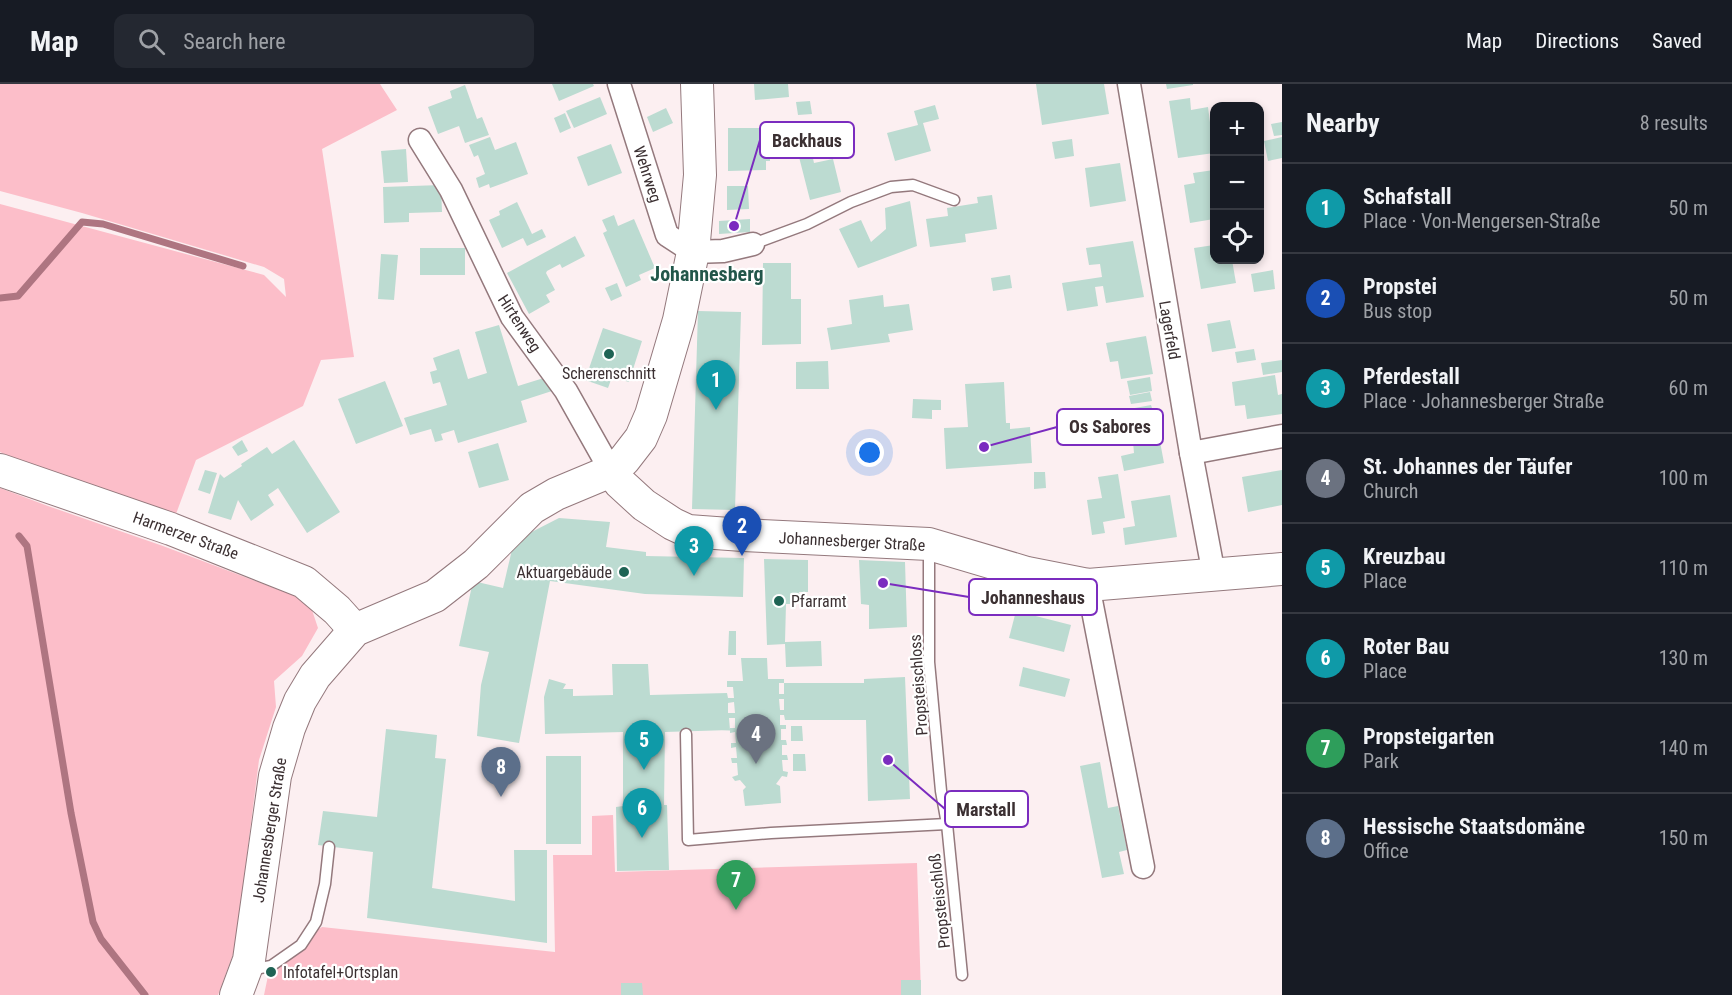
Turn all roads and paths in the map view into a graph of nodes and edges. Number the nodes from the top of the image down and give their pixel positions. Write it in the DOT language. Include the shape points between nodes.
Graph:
graph roads {
  1 [pos="619,84"];
  2 [pos="697,84"];
  3 [pos="1129,84"];
  4 [pos="420,140"];
  5 [pos="954,200"];
  6 [pos="753,244"];
  7 [pos="693,252"];
  8 [pos="1282,436"];
  9 [pos="1191,453"];
  10 [pos="0,470"];
  11 [pos="611,471"];
  12 [pos="929,544"];
  13 [pos="1282,569"];
  14 [pos="1214,575"];
  15 [pos="1088,585"];
  16 [pos="355,630"];
  17 [pos="686,735"];
  18 [pos="947,824"];
  19 [pos="329,847"];
  20 [pos="1143,867"];
  21 [pos="962,975"];
  22 [pos="241,983"];
  1 -- 7 [label="street, Wehrweg" via="667,235"];
  2 -- 7 [label="street" via="700,175"];
  3 -- 9 [label="street, Lagerfeld"];
  4 -- 11 [label="street, Hirtenweg" via="451,190 512,317 566,391"];
  5 -- 6 [label="lane" via="913,185 891,187"];
  6 -- 7 [label="street"];
  7 -- 11 [label="street" via="651,415 641,438"];
  8 -- 9 [label="street"];
  9 -- 14 [label="street, Lagerfeld"];
  10 -- 16 [label="street, Harmerzer Straße" via="180,532 304,582"];
  11 -- 12 [label="street, Johannesberger Straße" via="644,505 688,531"];
  11 -- 16 [label="street, Johannesberger Straße" via="532,508 476,564 435,596"];
  12 -- 15 [label="street, Johannesberger Straße" via="1027,573"];
  12 -- 18 [label="lane, Propsteischloss" via="929,662"];
  13 -- 14 [label="street, Johannesberger Straße"];
  14 -- 15 [label="street, Johannesberger Straße"];
  15 -- 20 [label="street"];
  16 -- 22 [label="street, Johannesberger Straße" via="315,676 289,728 275,776 249,960"];
  17 -- 18 [label="lane" via="688,840"];
  18 -- 21 [label="lane, Propsteischloß"];
  19 -- 22 [label="lane" via="316,922 301,945"];
}
